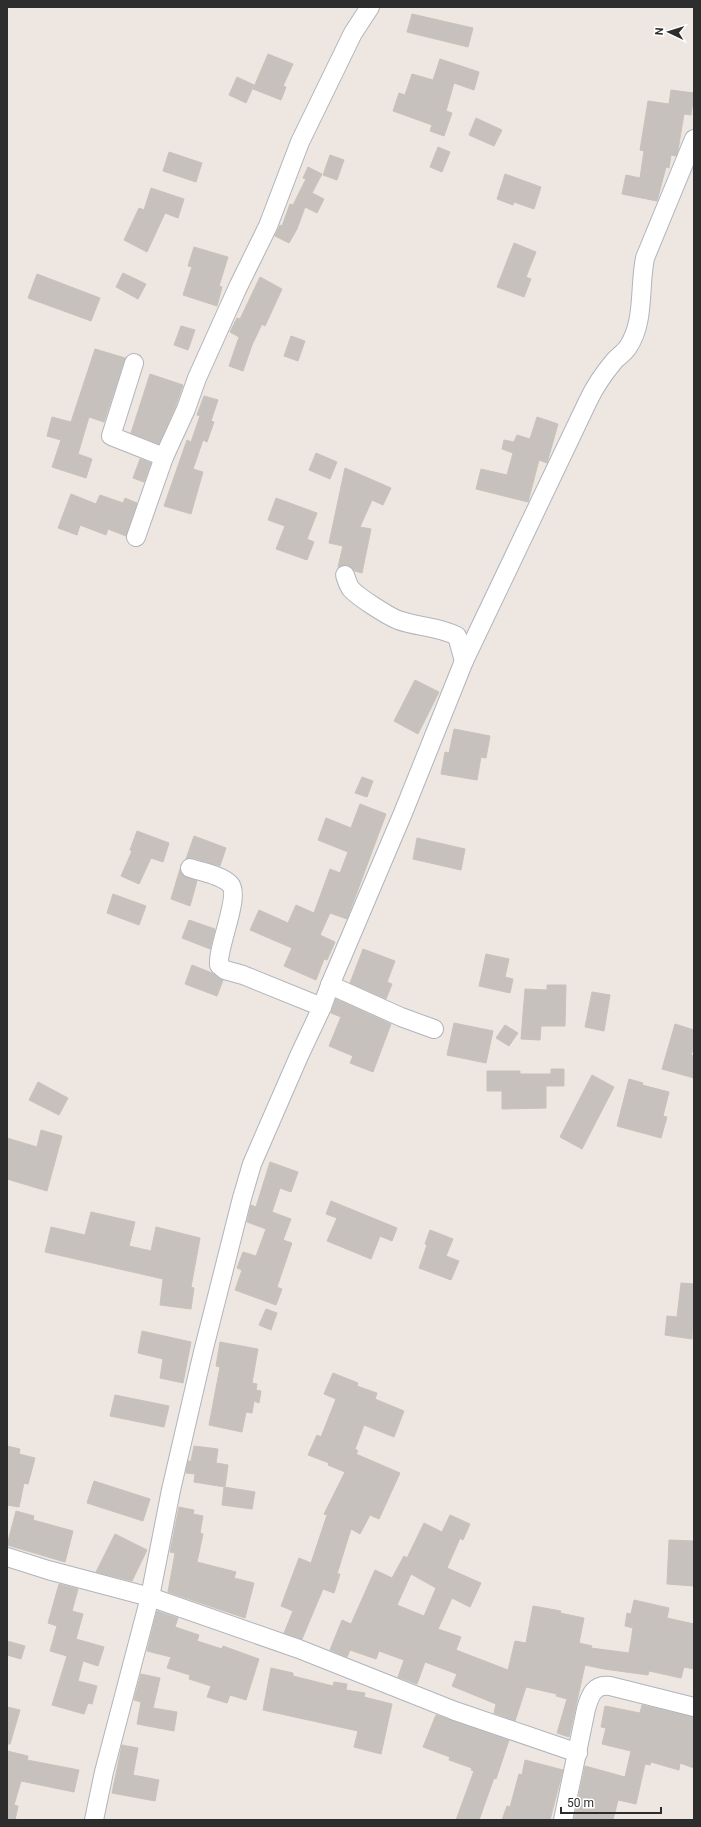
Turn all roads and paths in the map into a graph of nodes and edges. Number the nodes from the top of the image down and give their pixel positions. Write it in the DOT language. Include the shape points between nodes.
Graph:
graph roads {
  1 [pos="370,7"];
  2 [pos="694,139"];
  3 [pos="134,363"];
  4 [pos="164,457"];
  5 [pos="136,537"];
  6 [pos="345,575"];
  7 [pos="464,661"];
  8 [pos="190,868"];
  9 [pos="330,984"];
  10 [pos="322,1007"];
  11 [pos="434,1029"];
  12 [pos="7,1557"];
  13 [pos="150,1597"];
  14 [pos="694,1707"];
  15 [pos="578,1753"];
  16 [pos="94,1820"];
  17 [pos="563,1820"];
  1 -- 4 [label="street" via="353,32 300,142 268,226 238,286"];
  2 -- 7 [label="street" via="645,258 636,328 628,348 604,374 588,401"];
  3 -- 4 [label="street" via="111,436"];
  4 -- 5 [label="street"];
  6 -- 7 [label="street" via="352,591 398,620 448,631 457,636"];
  7 -- 9 [label="street"];
  8 -- 10 [label="street" via="222,880 233,889 219,965 225,970"];
  9 -- 10 [label="street"];
  9 -- 11 [label="street" via="401,1017"];
  10 -- 13 [label="street" via="252,1164 246,1184 171,1490"];
  12 -- 13 [label="street"];
  13 -- 15 [label="street" via="299,1649 455,1711"];
  13 -- 16 [label="street"];
  14 -- 15 [label="street" via="602,1685 590,1695"];
  15 -- 17 [label="street"];
}
